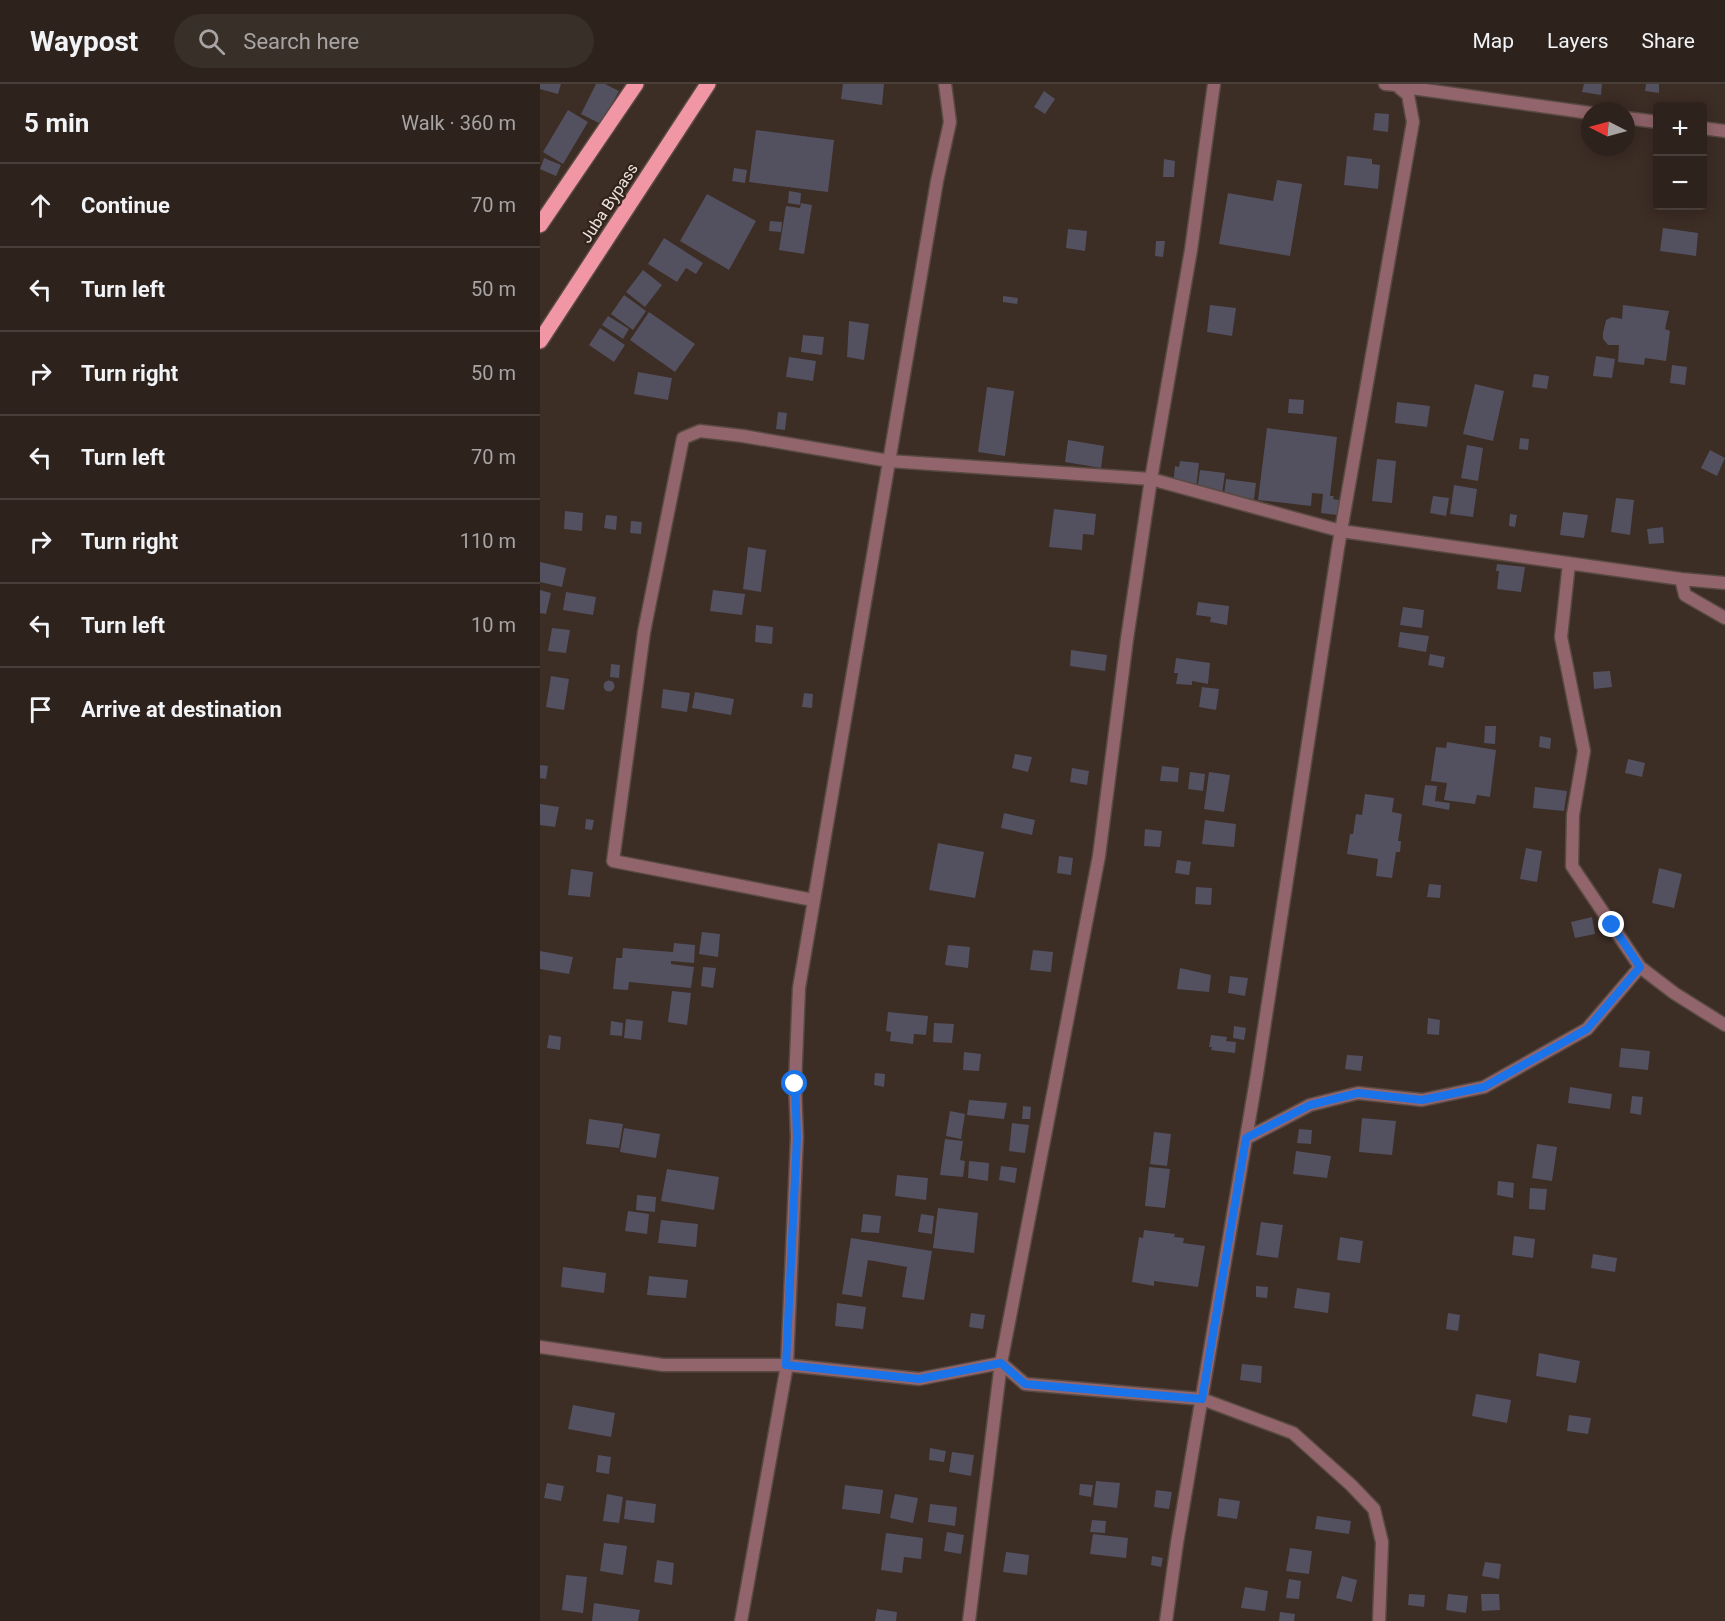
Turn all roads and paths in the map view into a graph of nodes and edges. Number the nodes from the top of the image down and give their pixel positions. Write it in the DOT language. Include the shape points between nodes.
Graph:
graph roads {
  1 [pos="636,84"];
  2 [pos="708,84"];
  3 [pos="945,84"];
  4 [pos="1214,84"];
  5 [pos="1390,85"];
  6 [pos="1581,111"];
  7 [pos="1635,119"];
  8 [pos="1653,121"];
  9 [pos="1707,129"];
  10 [pos="1725,131"];
  11 [pos="540,225"];
  12 [pos="540,341"];
  13 [pos="889,460"];
  14 [pos="1151,479"];
  15 [pos="1341,531"];
  16 [pos="1569,563"];
  17 [pos="1681,579"];
  18 [pos="1725,583"];
  19 [pos="1725,618"];
  20 [pos="813,900"];
  21 [pos="1640,967"];
  22 [pos="1725,1025"];
  23 [pos="1246,1138"];
  24 [pos="540,1347"];
  25 [pos="1001,1363"];
  26 [pos="786,1365"];
  27 [pos="1202,1399"];
  28 [pos="741,1621"];
  29 [pos="969,1621"];
  30 [pos="1166,1621"];
  31 [pos="1379,1621"];
  1 -- 11 [label="main road"];
  2 -- 12 [label="main road, Juba Bypass"];
  3 -- 13 [label="street" via="950,122"];
  4 -- 14 [label="street" via="1191,250"];
  5 -- 6 [label="street"];
  5 -- 15 [label="street" via="1408,95 1413,122"];
  7 -- 8 [label="street"];
  9 -- 10 [label="street"];
  13 -- 14 [label="street"];
  13 -- 20 [label="street"];
  13 -- 20 [label="street" via="700,431 682,438 644,632 613,861"];
  14 -- 15 [label="street"];
  14 -- 25 [label="street" via="1099,856"];
  15 -- 16 [label="street"];
  15 -- 23 [label="street"];
  16 -- 17 [label="street"];
  16 -- 21 [label="street" via="1561,637 1584,751 1573,815 1572,866"];
  17 -- 18 [label="street"];
  17 -- 19 [label="street" via="1685,594"];
  20 -- 26 [label="street" via="799,988 797,1137"];
  21 -- 22 [label="street"];
  21 -- 23 [label="street" via="1587,1029 1484,1087 1422,1100 1358,1093 1310,1105"];
  23 -- 27 [label="street"];
  24 -- 26 [label="street" via="663,1365"];
  25 -- 26 [label="street" via="919,1379"];
  25 -- 27 [label="street" via="1025,1384"];
  25 -- 29 [label="street"];
  26 -- 28 [label="street"];
  27 -- 30 [label="street"];
  27 -- 31 [label="street" via="1293,1433 1374,1509 1382,1542"];
}
